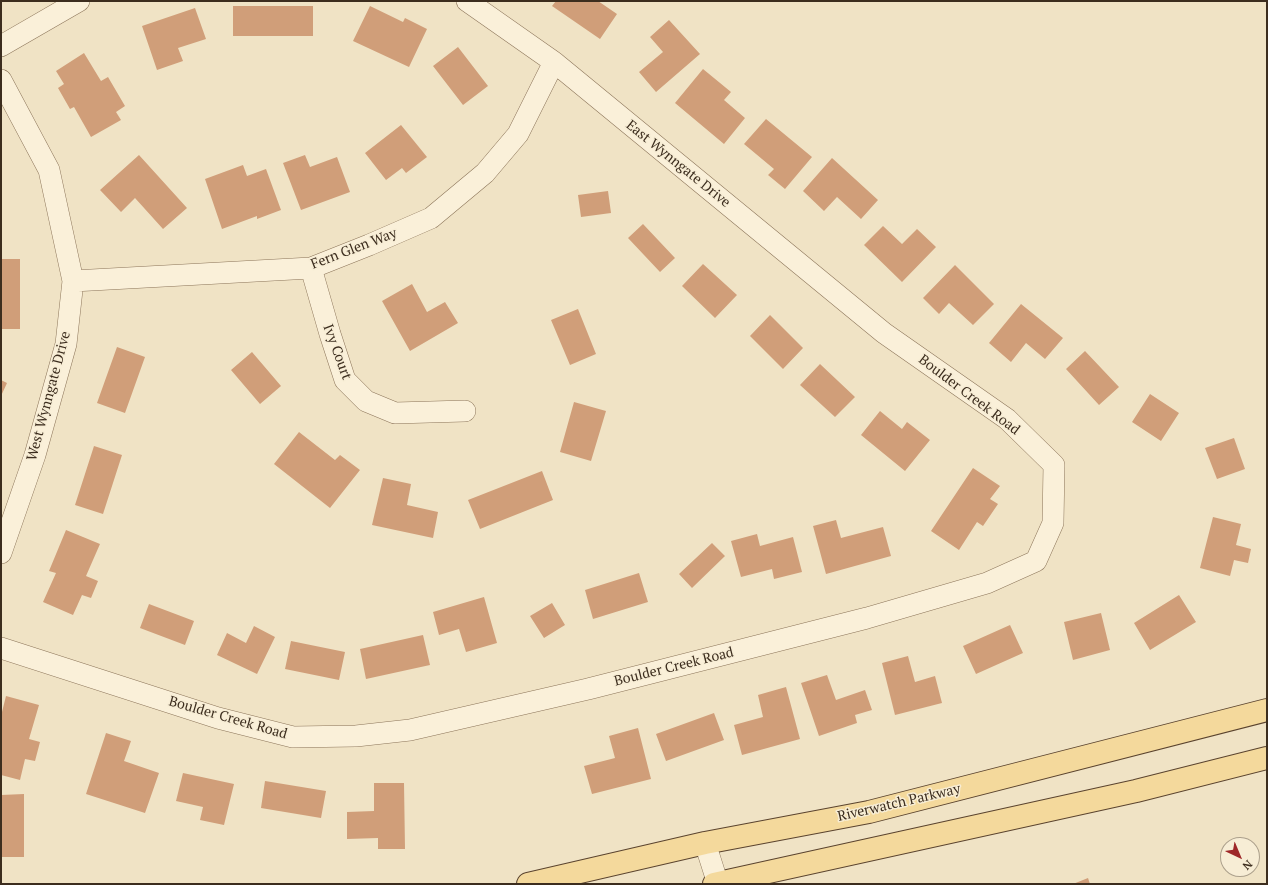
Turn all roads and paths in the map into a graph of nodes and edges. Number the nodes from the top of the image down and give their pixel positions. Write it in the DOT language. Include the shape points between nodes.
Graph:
graph roads {
  1 [pos="79,1"];
  2 [pos="467,1"];
  3 [pos="1,46"];
  4 [pos="554,62"];
  5 [pos="1,80"];
  6 [pos="311,268"];
  7 [pos="73,281"];
  8 [pos="884,333"];
  9 [pos="465,412"];
  10 [pos="1,553"];
  11 [pos="1,648"];
  12 [pos="1267,710"];
  13 [pos="1267,758"];
  14 [pos="705,843"];
  15 [pos="528,884"];
  16 [pos="717,884"];
  1 -- 3 [label="street"];
  2 -- 4 [label="street, East Wynngate Drive"];
  4 -- 6 [label="street, Fern Glen Way" via="518,134 484,173 431,218"];
  4 -- 8 [label="street, East Wynngate Drive"];
  5 -- 7 [label="street, West Wynngate Drive" via="49,170"];
  6 -- 7 [label="street, Fern Glen Way"];
  6 -- 9 [label="street, Ivy Court" via="345,380 366,401 395,414"];
  7 -- 10 [label="street, West Wynngate Drive" via="66,344 35,455"];
  8 -- 11 [label="street, Boulder Creek Road" via="1007,419 1054,465 1053,523 1036,560 987,583 860,620 588,689 410,730 356,736 293,737 218,718"];
  12 -- 14 [label="main road, Riverwatch Parkway" via="869,812"];
  13 -- 16 [label="main road" via="1136,791"];
  14 -- 15 [label="main road, Riverwatch Parkway"];
  14 -- 16 [label="street"];
}
